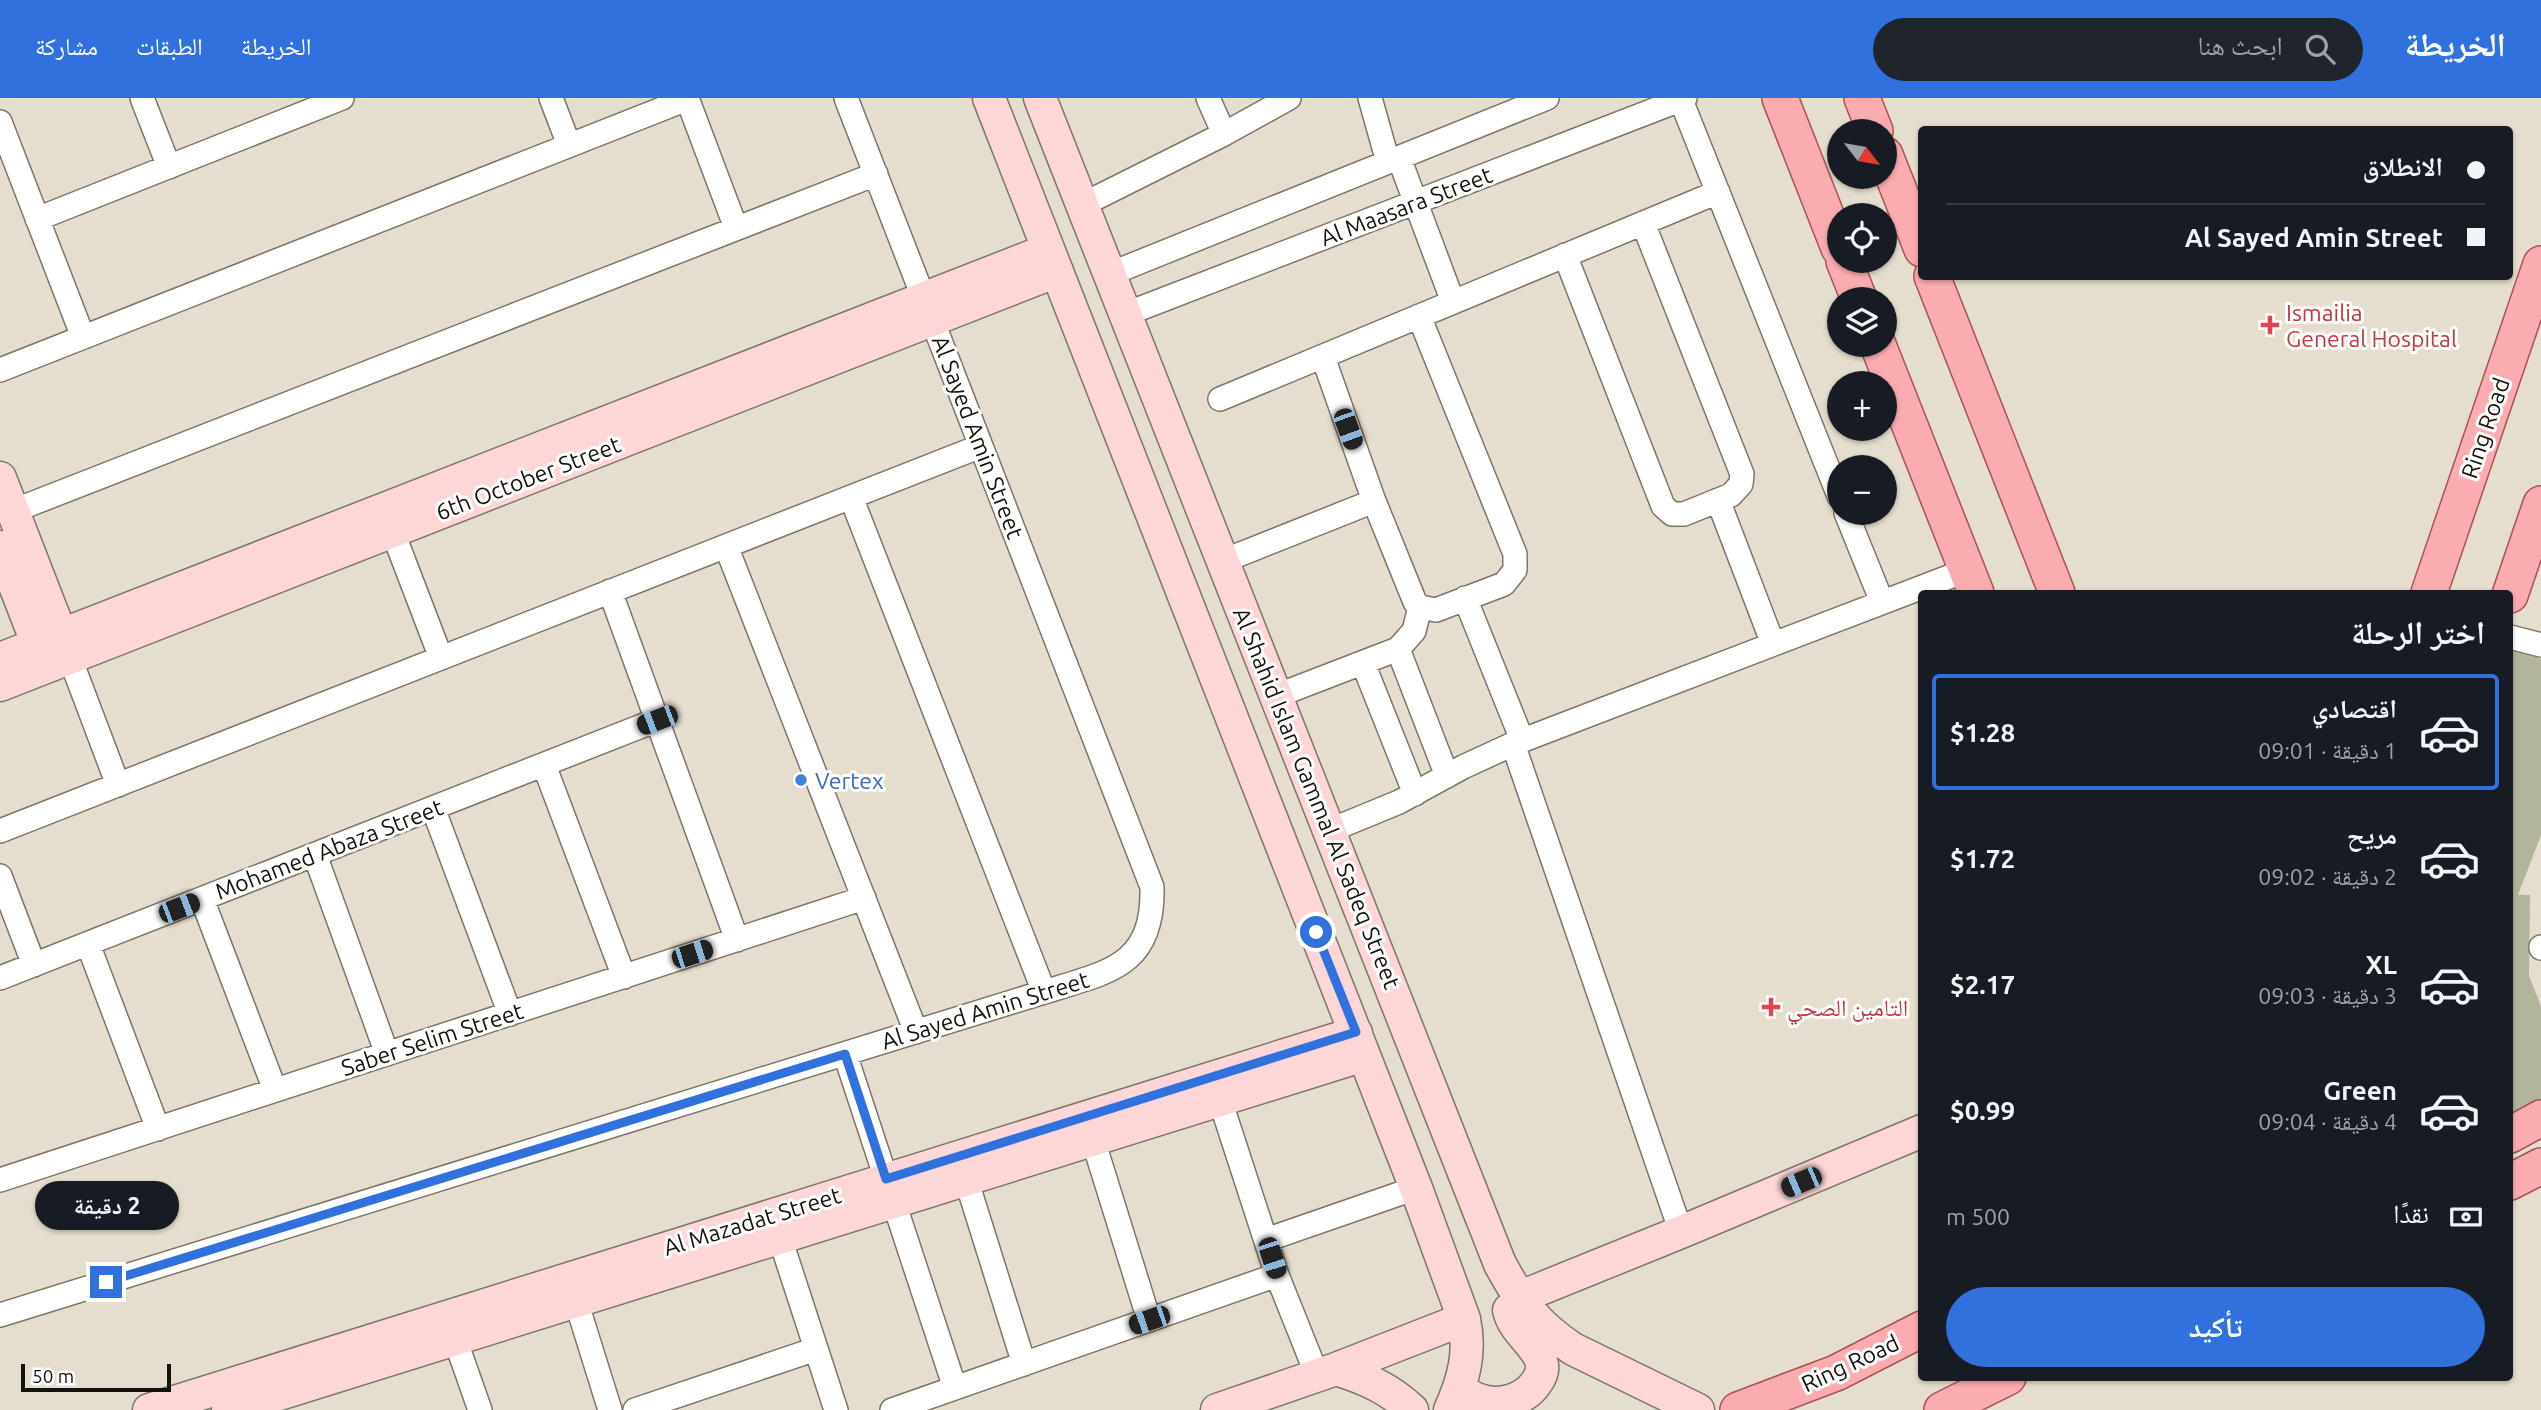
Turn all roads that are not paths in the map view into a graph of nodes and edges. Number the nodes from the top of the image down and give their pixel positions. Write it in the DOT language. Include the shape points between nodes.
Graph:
graph roads {
  1 [pos="142,98"];
  2 [pos="342,98"];
  3 [pos="551,98"];
  4 [pos="687,98"];
  5 [pos="846,98"];
  6 [pos="989,98"];
  7 [pos="1040,98"];
  8 [pos="1208,98"];
  9 [pos="1290,98"];
  10 [pos="1370,98"];
  11 [pos="1547,98"];
  12 [pos="1780,98"];
  13 [pos="1862,98"];
  14 [pos="1683,99"];
  15 [pos="1516,104"];
  16 [pos="1870,119"];
  17 [pos="0,122"];
  18 [pos="1224,134"];
  19 [pos="569,145"];
  20 [pos="1394,160"];
  21 [pos="169,167"];
  22 [pos="876,174"];
  23 [pos="1897,185"];
  24 [pos="1717,192"];
  25 [pos="1416,203"];
  26 [pos="1082,205"];
  27 [pos="1827,217"];
  28 [pos="37,219"];
  29 [pos="1643,223"];
  30 [pos="736,228"];
  31 [pos="1918,239"];
  32 [pos="1565,255"];
  33 [pos="1053,260"];
  34 [pos="2541,264"];
  35 [pos="1110,274"];
  36 [pos="1934,280"];
  37 [pos="1453,302"];
  38 [pos="929,309"];
  39 [pos="1126,314"];
  40 [pos="1419,316"];
  41 [pos="83,337"];
  42 [pos="1323,357"];
  43 [pos="1883,357"];
  44 [pos="0,370"];
  45 [pos="1220,399"];
  46 [pos="981,446"];
  47 [pos="1827,466"];
  48 [pos="0,478"];
  49 [pos="850,497"];
  50 [pos="1198,498"];
  51 [pos="1718,500"];
  52 [pos="1374,501"];
  53 [pos="2541,504"];
  54 [pos="13,511"];
  55 [pos="1152,515"];
  56 [pos="388,520"];
  57 [pos="1854,525"];
  58 [pos="726,546"];
  59 [pos="0,547"];
  60 [pos="1223,561"];
  61 [pos="1972,582"];
  62 [pos="1940,590"];
  63 [pos="2056,590"];
  64 [pos="2431,590"];
  65 [pos="2512,590"];
  66 [pos="610,591"];
  67 [pos="1918,596"];
  68 [pos="1465,598"];
  69 [pos="1901,600"];
  70 [pos="1420,607"];
  71 [pos="2513,638"];
  72 [pos="1773,644"];
  73 [pos="2541,645"];
  74 [pos="1398,649"];
  75 [pos="54,651"];
  76 [pos="440,658"];
  77 [pos="0,659"];
  78 [pos="1363,663"];
  79 [pos="0,685"];
  80 [pos="1276,696"];
  81 [pos="657,720"];
  82 [pos="1518,742"];
  83 [pos="544,765"];
  84 [pos="1447,775"];
  85 [pos="118,785"];
  86 [pos="1415,794"];
  87 [pos="433,808"];
  88 [pos="1331,830"];
  89 [pos="0,831"];
  90 [pos="315,855"];
  91 [pos="0,876"];
  92 [pos="864,898"];
  93 [pos="202,899"];
  94 [pos="737,940"];
  95 [pos="88,944"];
  96 [pos="34,965"];
  97 [pos="624,977"];
  98 [pos="0,978"];
  99 [pos="1044,992"];
  100 [pos="510,1014"];
  101 [pos="916,1032"];
  102 [pos="1360,1044"];
  103 [pos="387,1054"];
  104 [pos="845,1054"];
  105 [pos="275,1090"];
  106 [pos="1220,1100"];
  107 [pos="2541,1118"];
  108 [pos="158,1129"];
  109 [pos="1448,1131"];
  110 [pos="1918,1133"];
  111 [pos="2513,1133"];
  112 [pos="1093,1140"];
  113 [pos="1402,1151"];
  114 [pos="2541,1166"];
  115 [pos="966,1179"];
  116 [pos="2513,1180"];
  117 [pos="0,1181"];
  118 [pos="1416,1188"];
  119 [pos="890,1191"];
  120 [pos="1681,1232"];
  121 [pos="780,1238"];
  122 [pos="1266,1240"];
  123 [pos="1277,1275"];
  124 [pos="1515,1293"];
  125 [pos="576,1301"];
  126 [pos="0,1315"];
  127 [pos="1464,1319"];
  128 [pos="1149,1320"];
  129 [pos="1918,1331"];
  130 [pos="455,1339"];
  131 [pos="816,1349"];
  132 [pos="1024,1364"];
  133 [pos="1326,1372"];
  134 [pos="1999,1381"];
  135 [pos="955,1388"];
  136 [pos="1798,1397"];
  137 [pos="1455,1400"];
  138 [pos="149,1410"];
  139 [pos="228,1410"];
  140 [pos="480,1410"];
  141 [pos="610,1410"];
  142 [pos="635,1410"];
  143 [pos="836,1410"];
  144 [pos="892,1410"];
  145 [pos="1217,1410"];
  146 [pos="1412,1410"];
  147 [pos="1698,1410"];
  148 [pos="1738,1410"];
  149 [pos="1942,1410"];
  1 -- 21 [label="street"];
  2 -- 21 [label="street"];
  3 -- 19 [label="street"];
  4 -- 19 [label="street"];
  4 -- 30 [label="street"];
  5 -- 22 [label="street, Al Sayed Amin Street"];
  6 -- 33 [label="street, Al Shahid Islam Gammal Al Sadeq Street"];
  7 -- 26 [label="street, Al Shahid Islam Gammal Al Sadeq Street"];
  8 -- 18 [label="street"];
  9 -- 18 [label="street"];
  10 -- 20 [label="street"];
  11 -- 15 [label="street, Al Maasara Street"];
  12 -- 27 [label="main road"];
  13 -- 16 [label="main road"];
  14 -- 24 [label="street"];
  14 -- 25 [label="street, Al Maasara Street"];
  15 -- 20 [label="street, Al Maasara Street"];
  17 -- 28 [label="street"];
  18 -- 26 [label="street"];
  19 -- 41 [label="street"];
  20 -- 25 [label="street"];
  20 -- 35 [label="street, Al Maasara Street"];
  21 -- 28 [label="street"];
  22 -- 30 [label="street"];
  22 -- 38 [label="street, Al Sayed Amin Street"];
  23 -- 31 [label="main road"];
  24 -- 29 [label="street"];
  24 -- 47 [label="street"];
  25 -- 37 [label="street"];
  25 -- 39 [label="street, Al Maasara Street"];
  26 -- 35 [label="street, Al Shahid Islam Gammal Al Sadeq Street"];
  28 -- 41 [label="street"];
  29 -- 32 [label="street"];
  29 -- 51 [label="street" via="1742,474 1735,493"];
  30 -- 54 [label="street"];
  32 -- 37 [label="street"];
  32 -- 51 [label="street" via="1663,506 1678,515"];
  33 -- 38 [label="street, 6th October Street"];
  33 -- 55 [label="street, Al Shahid Islam Gammal Al Sadeq Street"];
  34 -- 64 [label="main road, Ring Road"];
  35 -- 39 [label="street, Al Shahid Islam Gammal Al Sadeq Street"];
  36 -- 63 [label="main road"];
  37 -- 40 [label="street"];
  38 -- 46 [label="street, Al Sayed Amin Street"];
  38 -- 56 [label="street, 6th October Street"];
  39 -- 50 [label="street, Al Shahid Islam Gammal Al Sadeq Street"];
  40 -- 42 [label="street"];
  40 -- 68 [label="street" via="1516,554 1515,570 1504,584"];
  41 -- 44 [label="street"];
  42 -- 45 [label="street"];
  42 -- 52 [label="street"];
  43 -- 61 [label="main road"];
  46 -- 49 [label="street"];
  46 -- 99 [label="street, Al Sayed Amin Street" via="1152,887 1153,911 1133,954 1114,970"];
  48 -- 54 [label="street"];
  49 -- 58 [label="street"];
  49 -- 99 [label="street"];
  50 -- 55 [label="street"];
  50 -- 60 [label="street, Al Shahid Islam Gammal Al Sadeq Street"];
  51 -- 72 [label="street"];
  52 -- 60 [label="street"];
  52 -- 70 [label="street" via="1411,596"];
  53 -- 65 [label="main road"];
  54 -- 75 [label="street"];
  55 -- 102 [label="street, Al Shahid Islam Gammal Al Sadeq Street"];
  56 -- 75 [label="street, 6th October Street"];
  56 -- 76 [label="street"];
  57 -- 69 [label="street"];
  58 -- 66 [label="street"];
  58 -- 92 [label="street"];
  59 -- 75 [label="street"];
  60 -- 80 [label="street, Al Shahid Islam Gammal Al Sadeq Street"];
  61 -- 62 [label="street"];
  66 -- 76 [label="street"];
  66 -- 81 [label="street"];
  67 -- 69 [label="street"];
  68 -- 70 [label="street" via="1436,610"];
  68 -- 82 [label="street"];
  69 -- 72 [label="street"];
  70 -- 74 [label="street" via="1415,631"];
  71 -- 73 [label="street"];
  72 -- 82 [label="street"];
  74 -- 78 [label="street"];
  74 -- 84 [label="street"];
  75 -- 77 [label="street, 6th October Street"];
  75 -- 79 [label="street, 6th October Street"];
  75 -- 85 [label="street"];
  76 -- 85 [label="street"];
  78 -- 80 [label="street"];
  78 -- 86 [label="street"];
  80 -- 88 [label="street, Al Shahid Islam Gammal Al Sadeq Street"];
  81 -- 83 [label="street, Mohamed Abaza Street"];
  81 -- 94 [label="street"];
  82 -- 84 [label="street"];
  82 -- 120 [label="street"];
  83 -- 87 [label="street, Mohamed Abaza Street"];
  83 -- 97 [label="street"];
  84 -- 86 [label="street"];
  85 -- 89 [label="street"];
  86 -- 88 [label="street"];
  87 -- 90 [label="street, Mohamed Abaza Street"];
  87 -- 100 [label="street"];
  88 -- 109 [label="street, Al Shahid Islam Gammal Al Sadeq Street"];
  90 -- 93 [label="street, Mohamed Abaza Street"];
  90 -- 103 [label="street"];
  91 -- 96 [label="street"];
  92 -- 94 [label="street, Saber Selim Street"];
  92 -- 101 [label="street"];
  93 -- 95 [label="street, Mohamed Abaza Street"];
  93 -- 105 [label="street"];
  94 -- 97 [label="street, Saber Selim Street"];
  95 -- 96 [label="street, Mohamed Abaza Street"];
  95 -- 108 [label="street"];
  96 -- 98 [label="street, Mohamed Abaza Street"];
  97 -- 100 [label="street, Saber Selim Street"];
  99 -- 101 [label="street, Al Sayed Amin Street"];
  100 -- 103 [label="street, Saber Selim Street"];
  101 -- 104 [label="street, Al Sayed Amin Street"];
  102 -- 106 [label="street, Al Mazadat Street"];
  102 -- 113 [label="street, Al Shahid Islam Gammal Al Sadeq Street"];
  102 -- 119 [label="street, Al Mazadat Street"];
  103 -- 105 [label="street, Saber Selim Street"];
  104 -- 119 [label="street"];
  104 -- 126 [label="street, Al Sayed Amin Street"];
  105 -- 108 [label="street, Saber Selim Street"];
  106 -- 112 [label="street, Al Mazadat Street"];
  106 -- 122 [label="street"];
  107 -- 111 [label="main road"];
  108 -- 117 [label="street, Saber Selim Street"];
  109 -- 113 [label="street"];
  109 -- 124 [label="street, Al Shahid Islam Gammal Al Sadeq Street"];
  110 -- 120 [label="street"];
  112 -- 115 [label="street, Al Mazadat Street"];
  112 -- 128 [label="street"];
  113 -- 118 [label="street, Al Shahid Islam Gammal Al Sadeq Street"];
  114 -- 116 [label="main road"];
  115 -- 119 [label="street, Al Mazadat Street"];
  115 -- 132 [label="street"];
  118 -- 122 [label="street"];
  118 -- 127 [label="street, Al Shahid Islam Gammal Al Sadeq Street"];
  119 -- 121 [label="street, Al Mazadat Street"];
  119 -- 135 [label="street"];
  119 -- 138 [label="street, Al Mazadat Street"];
  120 -- 124 [label="street"];
  121 -- 125 [label="street, Al Mazadat Street"];
  121 -- 131 [label="street"];
  122 -- 123 [label="street"];
  123 -- 128 [label="street"];
  123 -- 133 [label="street"];
  124 -- 137 [label="street" via="1508,1308 1510,1318 1542,1359 1542,1376 1527,1392 1507,1402"];
  124 -- 147 [label="street, Al Shahid Islam Gammal Al Sadeq Street" via="1542,1326 1573,1349"];
  125 -- 130 [label="street, Al Mazadat Street"];
  125 -- 141 [label="street"];
  127 -- 133 [label="street"];
  127 -- 137 [label="street, Al Shahid Islam Gammal Al Sadeq Street" via="1466,1361"];
  128 -- 132 [label="street"];
  129 -- 136 [label="main road, Ring Road"];
  130 -- 139 [label="street, Al Mazadat Street"];
  130 -- 140 [label="street"];
  131 -- 142 [label="street"];
  131 -- 143 [label="street"];
  132 -- 135 [label="street"];
  133 -- 145 [label="street"];
  133 -- 146 [label="street" via="1360,1376"];
  134 -- 149 [label="main road"];
  135 -- 144 [label="street"];
  136 -- 148 [label="main road, Ring Road"];
}
